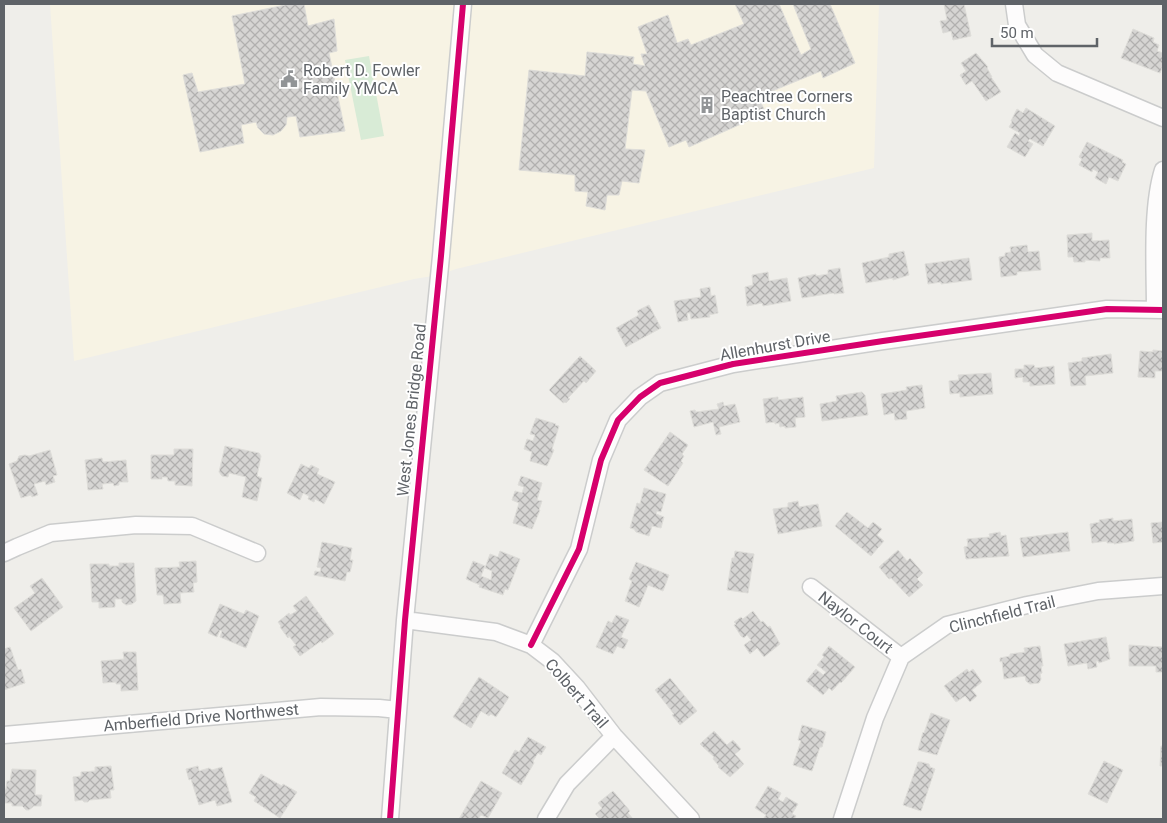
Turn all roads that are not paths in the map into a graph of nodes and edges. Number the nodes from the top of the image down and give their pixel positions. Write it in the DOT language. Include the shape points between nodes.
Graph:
graph roads {
  1 [pos="463,4"];
  2 [pos="1014,4"];
  3 [pos="1163,118"];
  4 [pos="1163,170"];
  5 [pos="1159,310"];
  6 [pos="257,553"];
  7 [pos="4,554"];
  8 [pos="1163,586"];
  9 [pos="812,587"];
  10 [pos="405,620"];
  11 [pos="531,645"];
  12 [pos="901,657"];
  13 [pos="398,710"];
  14 [pos="4,735"];
  15 [pos="614,736"];
  16 [pos="390,819"];
  17 [pos="546,819"];
  18 [pos="691,819"];
  19 [pos="842,819"];
  1 -- 10 [label="street, West Jones Bridge Road"];
  2 -- 3 [label="street" via="1017,25 1035,55 1057,73"];
  4 -- 5 [label="street" via="1155,227"];
  5 -- 11 [label="street, Allenhurst Drive" via="1107,309 873,342 733,364 660,383 640,397 618,420 601,460 578,549"];
  6 -- 7 [label="street" via="192,526 136,525 51,533"];
  8 -- 12 [label="street, Clinchfield Trail" via="1098,591 947,625"];
  9 -- 12 [label="street, Naylor Court"];
  10 -- 11 [label="street, Colbert Trail" via="496,632"];
  10 -- 13 [label="street, West Jones Bridge Road"];
  11 -- 15 [label="street, Colbert Trail" via="552,660 578,688"];
  12 -- 19 [label="street" via="875,718"];
  13 -- 14 [label="street, Amberfield Drive Northwest" via="321,707"];
  13 -- 16 [label="street, West Jones Bridge Road"];
  15 -- 17 [label="street" via="567,784"];
  15 -- 18 [label="street, Colbert Trail"];
}
